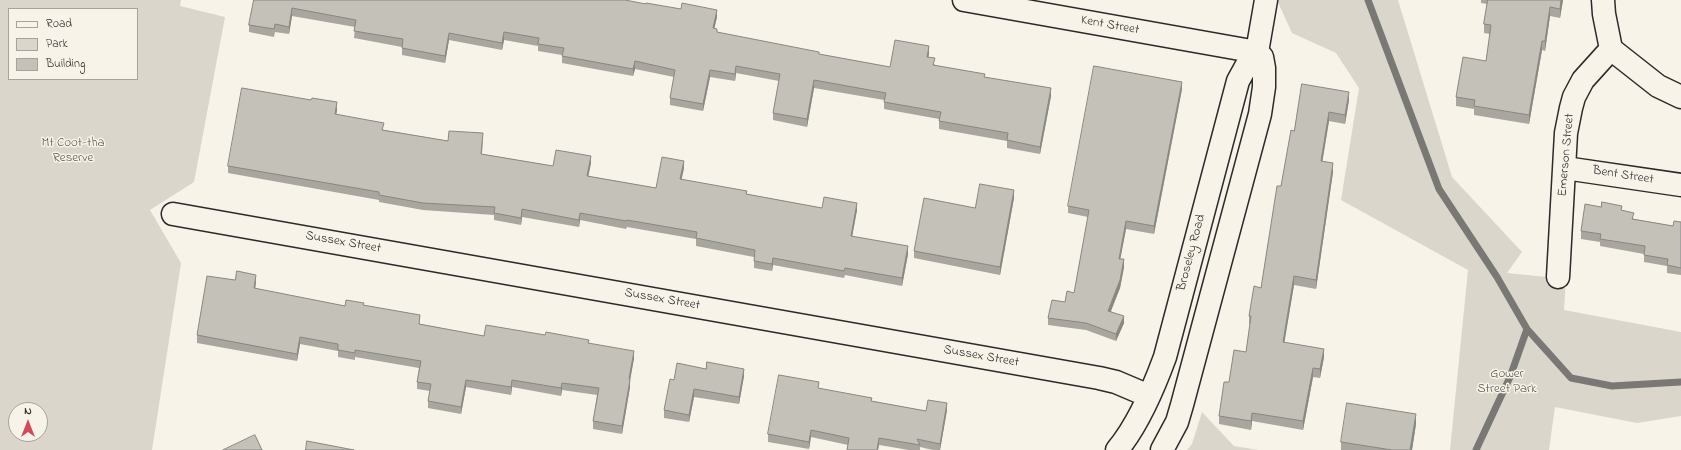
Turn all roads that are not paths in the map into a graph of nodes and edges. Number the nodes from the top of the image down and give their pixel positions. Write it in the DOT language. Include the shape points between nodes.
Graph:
graph roads {
  1 [pos="964,0"];
  2 [pos="1266,0"];
  3 [pos="1603,0"];
  4 [pos="1611,49"];
  5 [pos="1257,52"];
  6 [pos="1681,97"];
  7 [pos="1565,168"];
  8 [pos="1681,185"];
  9 [pos="173,214"];
  10 [pos="1558,277"];
  11 [pos="1149,396"];
  12 [pos="1117,450"];
  13 [pos="1162,450"];
  1 -- 5 [label="street, Kent Street"];
  2 -- 5 [label="street, Broseley Road"];
  3 -- 4 [label="street"];
  4 -- 6 [label="street" via="1658,86"];
  4 -- 7 [label="street, Emerson Street" via="1583,80 1574,97 1566,133"];
  5 -- 11 [label="street, Broseley Road" via="1238,81 1165,357"];
  5 -- 13 [label="street, Broseley Road" via="1263,60 1264,78 1257,127 1182,405"];
  7 -- 8 [label="street, Bent Street"];
  7 -- 10 [label="street, Emerson Street"];
  9 -- 11 [label="street, Sussex Street" via="1099,378"];
  11 -- 12 [label="street, Broseley Road"];
}
